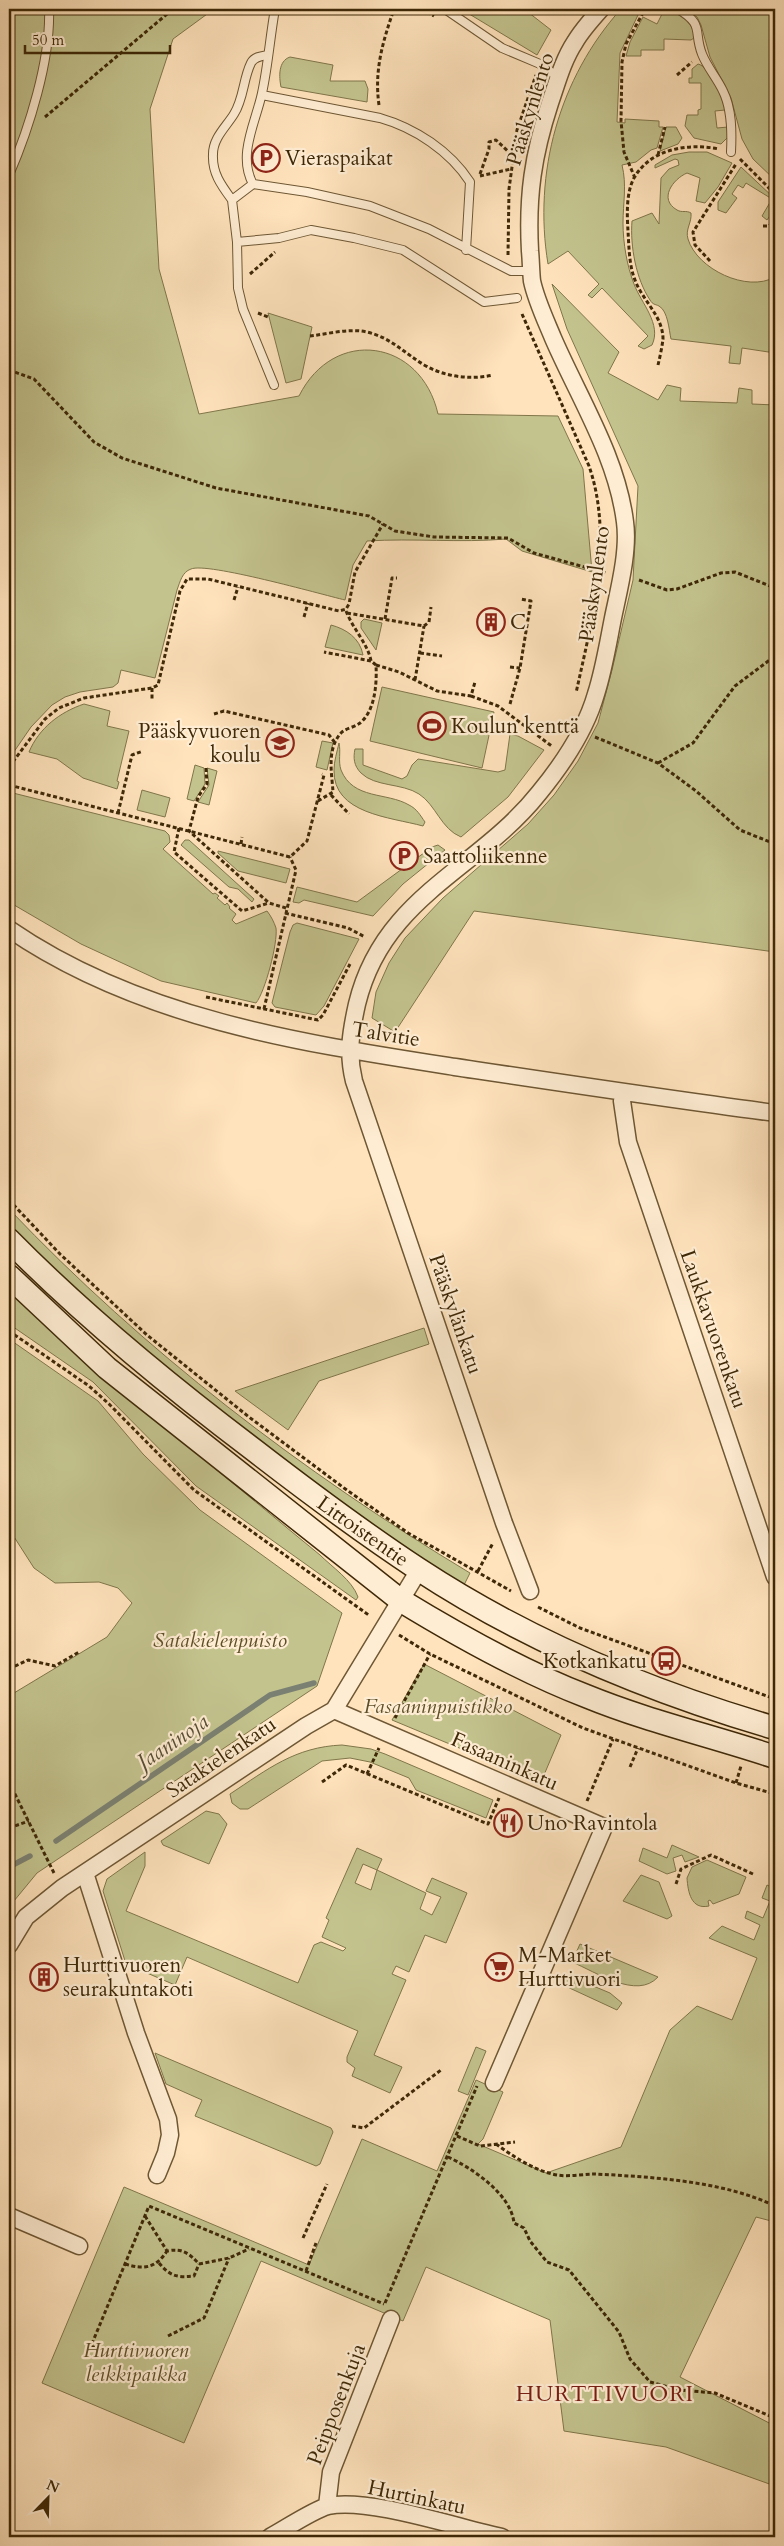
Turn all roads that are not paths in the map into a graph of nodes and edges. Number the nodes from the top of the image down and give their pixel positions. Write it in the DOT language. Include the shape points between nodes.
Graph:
graph roads {
  1 [pos="49,9"];
  2 [pos="275,9"];
  3 [pos="445,9"];
  4 [pos="601,9"];
  5 [pos="678,9"];
  6 [pos="267,55"];
  7 [pos="558,77"];
  8 [pos="262,96"];
  9 [pos="732,152"];
  10 [pos="9,175"];
  11 [pos="253,184"];
  12 [pos="232,200"];
  13 [pos="237,242"];
  14 [pos="466,250"];
  15 [pos="532,271"];
  16 [pos="517,298"];
  17 [pos="274,384"];
  18 [pos="9,929"];
  19 [pos="349,1050"];
  20 [pos="624,1093"];
  21 [pos="775,1113"];
  22 [pos="9,1240"];
  23 [pos="9,1276"];
  24 [pos="419,1570"];
  25 [pos="775,1577"];
  26 [pos="530,1590"];
  27 [pos="400,1600"];
  28 [pos="334,1710"];
  29 [pos="775,1728"];
  30 [pos="775,1757"];
  31 [pos="85,1873"];
  32 [pos="9,1945"];
  33 [pos="487,2082"];
  34 [pos="157,2176"];
  35 [pos="9,2216"];
  36 [pos="80,2246"];
  37 [pos="392,2319"];
  38 [pos="327,2506"];
  39 [pos="270,2537"];
  40 [pos="502,2537"];
  1 -- 10 [label="lane" via="46,57"];
  2 -- 6 [label="lane"];
  3 -- 7 [label="lane" via="502,48 540,64"];
  4 -- 7 [label="street, Pääskynlento" via="575,42"];
  5 -- 9 [label="lane" via="695,21 702,52 724,92 729,107"];
  6 -- 8 [label="lane"];
  6 -- 12 [label="lane" via="258,56 251,62 243,95 212,152 214,171"];
  7 -- 15 [label="street, Pääskynlento" via="536,146 530,183 528,221"];
  8 -- 11 [label="lane" via="248,147 248,174"];
  8 -- 14 [label="lane" via="380,118 431,142 470,182"];
  11 -- 12 [label="lane"];
  11 -- 14 [label="lane" via="370,206 422,226"];
  12 -- 13 [label="lane"];
  13 -- 16 [label="lane" via="278,238 311,230 402,250 484,302"];
  13 -- 17 [label="lane" via="238,288 243,309"];
  14 -- 15 [label="lane" via="511,271"];
  15 -- 19 [label="street, Pääskynlento" via="532,282 552,335 620,488 626,527 621,576 606,655 596,697 580,730 538,795 509,824 424,895 384,940 366,975 351,1029"];
  18 -- 19 [label="street, Talvitie" via="92,976 143,998 205,1019"];
  19 -- 20 [label="street, Talvitie"];
  19 -- 26 [label="street, Pääskylänkatu" via="354,1081 504,1523"];
  20 -- 21 [label="street, Talvitie"];
  20 -- 25 [label="street, Laukkavuorenkatu" via="622,1101 628,1142"];
  22 -- 24 [label="main road, Littoistentie" via="124,1349 318,1500"];
  23 -- 27 [label="main road, Littoistentie" via="107,1368"];
  24 -- 27 [label="street, Satakielenkatu"];
  24 -- 29 [label="main road, Littoistentie" via="550,1642 676,1695"];
  27 -- 28 [label="street, Satakielenkatu"];
  27 -- 30 [label="main road, Littoistentie" via="446,1628 585,1696"];
  28 -- 31 [label="street, Satakielenkatu"];
  28 -- 33 [label="street, Fasaaninkatu" via="604,1827"];
  31 -- 32 [label="street, Satakielenkatu" via="26,1917"];
  31 -- 34 [label="street" via="136,2033 168,2119 170,2135"];
  35 -- 36 [label="street"];
  37 -- 38 [label="street, Peipposenkuja" via="330,2472"];
  38 -- 39 [label="street, Hurtinkatu"];
  38 -- 40 [label="street, Hurtinkatu" via="354,2504"];
}
